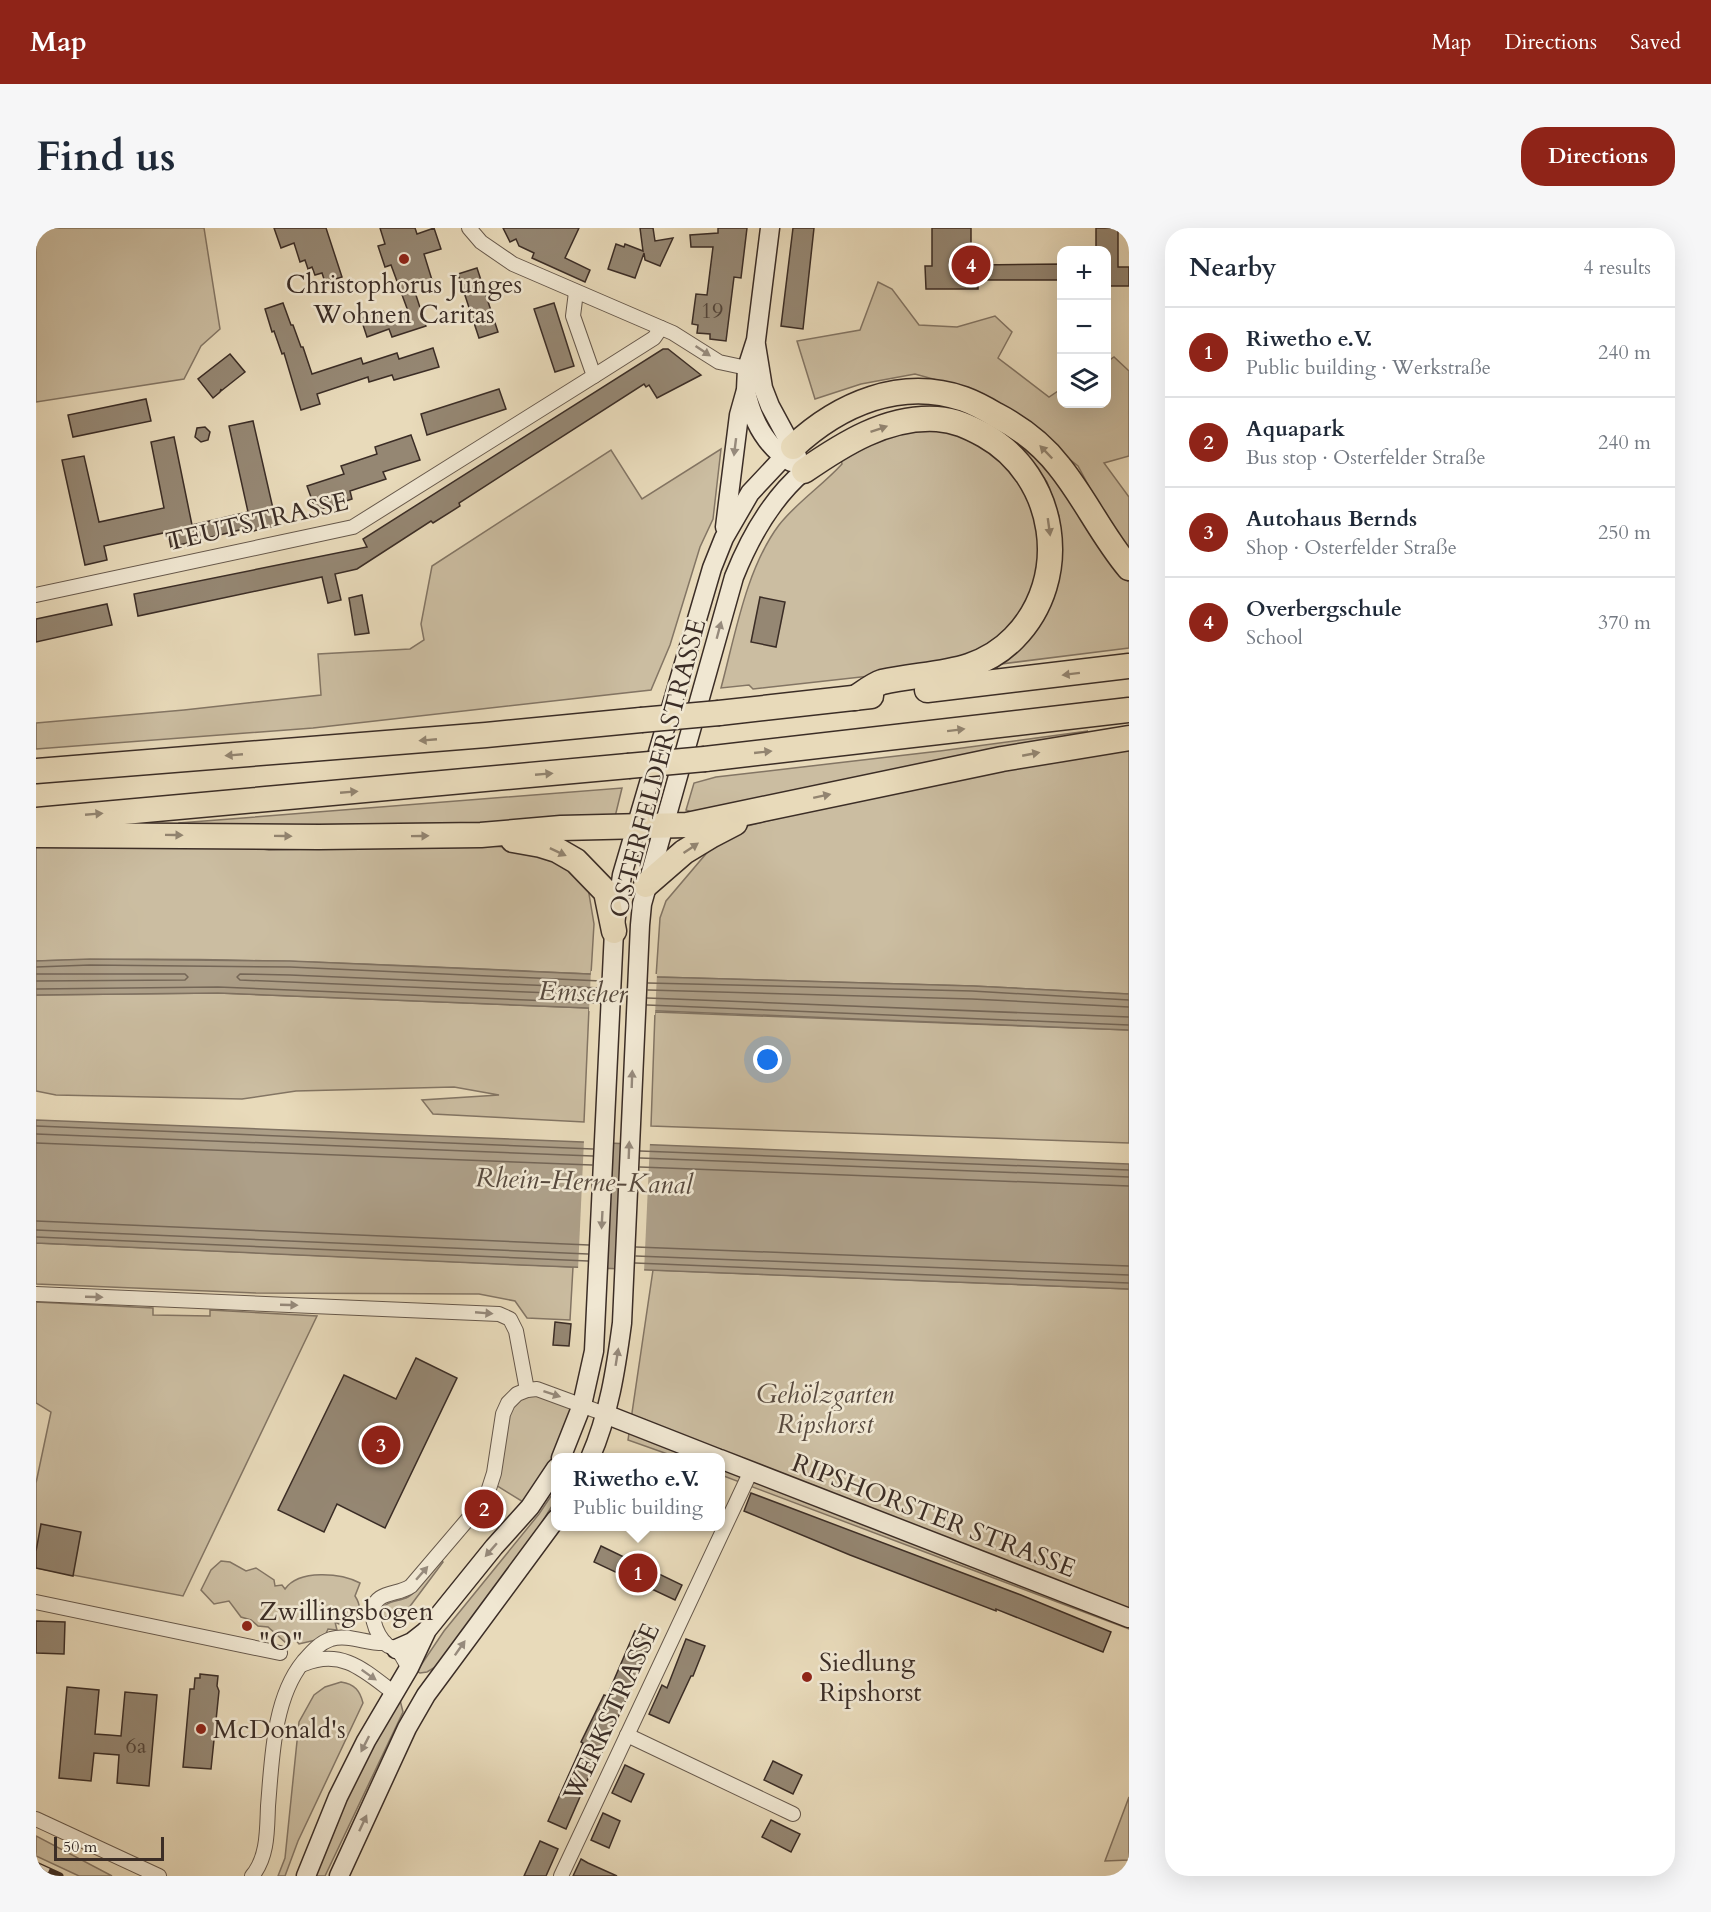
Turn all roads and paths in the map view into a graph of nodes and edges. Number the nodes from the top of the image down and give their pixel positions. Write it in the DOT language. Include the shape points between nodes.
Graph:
graph roads {
  1 [pos="469,228"];
  2 [pos="770,228"];
  3 [pos="576,292"];
  4 [pos="661,328"];
  5 [pos="756,340"];
  6 [pos="747,368"];
  7 [pos="594,376"];
  8 [pos="746,390"];
  9 [pos="788,452"];
  10 [pos="804,471"];
  11 [pos="723,538"];
  12 [pos="1129,568"];
  13 [pos="36,595"];
  14 [pos="1129,666"];
  15 [pos="855,698"];
  16 [pos="1129,710"];
  17 [pos="1129,738"];
  18 [pos="36,771"];
  19 [pos="765,809"];
  20 [pos="36,820"];
  21 [pos="635,826"];
  22 [pos="664,826"];
  23 [pos="36,835"];
  24 [pos="481,835"];
  25 [pos="646,885"];
  26 [pos="614,937"];
  27 [pos="36,1294"];
  28 [pos="527,1390"];
  29 [pos="582,1405"];
  30 [pos="605,1414"];
  31 [pos="563,1453"];
  32 [pos="592,1453"];
  33 [pos="706,1453"];
  34 [pos="725,1460"];
  35 [pos="751,1471"];
  36 [pos="551,1474"];
  37 [pos="551,1524"];
  38 [pos="725,1526"];
  39 [pos="723,1531"];
  40 [pos="36,1602"];
  41 [pos="1129,1618"];
  42 [pos="427,1630"];
  43 [pos="391,1646"];
  44 [pos="280,1653"];
  45 [pos="302,1664"];
  46 [pos="409,1668"];
  47 [pos="394,1693"];
  48 [pos="426,1695"];
  49 [pos="627,1735"];
  50 [pos="793,1814"];
  51 [pos="36,1819"];
  52 [pos="159,1876"];
  53 [pos="252,1876"];
  54 [pos="306,1876"];
  55 [pos="339,1876"];
  56 [pos="561,1876"];
  1 -- 3 [label="street" via="495,254"];
  2 -- 5 [label="main road, OSTERFELDER STRASSE"];
  3 -- 4 [label="street"];
  3 -- 7 [label="street" via="573,316"];
  4 -- 6 [label="street, one-way" via="719,362"];
  4 -- 7 [label="street, TEUTSTRASSE" via="654,338"];
  5 -- 6 [label="main road, OSTERFELDER STRASSE"];
  5 -- 9 [label="main road, OSTERFELDER STRASSE" via="763,388"];
  6 -- 8 [label="main road, OSTERFELDER STRASSE"];
  7 -- 13 [label="street, TEUTSTRASSE" via="353,527"];
  8 -- 9 [label="main road, OSTERFELDER STRASSE" via="750,411 760,429 773,448"];
  8 -- 11 [label="main road, OSTERFELDER STRASSE, one-way" via="739,415"];
  9 -- 10 [label="main road, OSTERFELDER STRASSE"];
  9 -- 11 [label="main road, OSTERFELDER STRASSE" via="750,493"];
  12 -- 9 [label="highway, one-way" via="1106,539 1071,481 1046,451 1014,424 964,399 911,391 877,397 813,428"];
  10 -- 15 [label="highway, one-way" via="853,439 877,429 915,420 945,420 969,427 1018,461 1033,482 1047,514 1051,554 1047,580 1035,610 1015,637 995,654 972,665 938,675 880,683"];
  22 -- 10 [label="main road, OSTERFELDER STRASSE, one-way" via="734,577 765,514"];
  11 -- 21 [label="main road, OSTERFELDER STRASSE"];
  14 -- 15 [label="highway, one-way"];
  15 -- 18 [label="highway, one-way, bridge" via="475,736"];
  20 -- 16 [label="highway, one-way, bridge" via="705,759"];
  19 -- 17 [label="highway, one-way"];
  19 -- 22 [label="highway"];
  25 -- 19 [label="highway, one-way" via="684,852"];
  21 -- 22 [label="highway"];
  21 -- 24 [label="highway"];
  21 -- 26 [label="main road, OSTERFELDER STRASSE" via="622,875"];
  22 -- 25 [label="main road, OSTERFELDER STRASSE"];
  23 -- 24 [label="highway, one-way"];
  24 -- 26 [label="highway, one-way" via="541,845 576,861 606,892"];
  30 -- 25 [label="main road, OSTERFELDER STRASSE, one-way" via="618,1354 623,1292 639,944"];
  26 -- 29 [label="main road, OSTERFELDER STRASSE, one-way" via="594,1351"];
  27 -- 28 [label="street, one-way" via="499,1314 510,1319 516,1331"];
  28 -- 29 [label="street, one-way" via="537,1389"];
  43 -- 28 [label="street, one-way" via="373,1619 375,1602 411,1586 486,1498 506,1407 517,1394"];
  29 -- 30 [label="street, RIPSHORSTER STRASSE"];
  29 -- 31 [label="main road, OSTERFELDER STRASSE"];
  30 -- 32 [label="main road, OSTERFELDER STRASSE"];
  30 -- 33 [label="main road, RIPSHORSTER STRASSE"];
  34 -- 35 [label="main road, RIPSHORSTER STRASSE"];
  35 -- 38 [label="street, WERKSTRASSE"];
  35 -- 41 [label="main road, RIPSHORSTER STRASSE"];
  36 -- 42 [label="main road, one-way" via="530,1507"];
  48 -- 37 [label="main road, one-way"];
  39 -- 49 [label="street, WERKSTRASSE"];
  40 -- 44 [label="street"];
  42 -- 43 [label="main road" via="412,1642"];
  42 -- 46 [label="main road"];
  43 -- 45 [label="street" via="342,1637 332,1639 317,1647"];
  43 -- 46 [label="street"];
  45 -- 47 [label="street, one-way" via="319,1658 346,1661"];
  45 -- 53 [label="street" via="282,1700 266,1843"];
  46 -- 47 [label="main road"];
  46 -- 48 [label="main road"];
  47 -- 48 [label="main road"];
  47 -- 54 [label="main road, one-way" via="338,1797"];
  55 -- 48 [label="main road, one-way"];
  49 -- 50 [label="street"];
  49 -- 56 [label="street, WERKSTRASSE"];
  51 -- 52 [label="street"];
}
